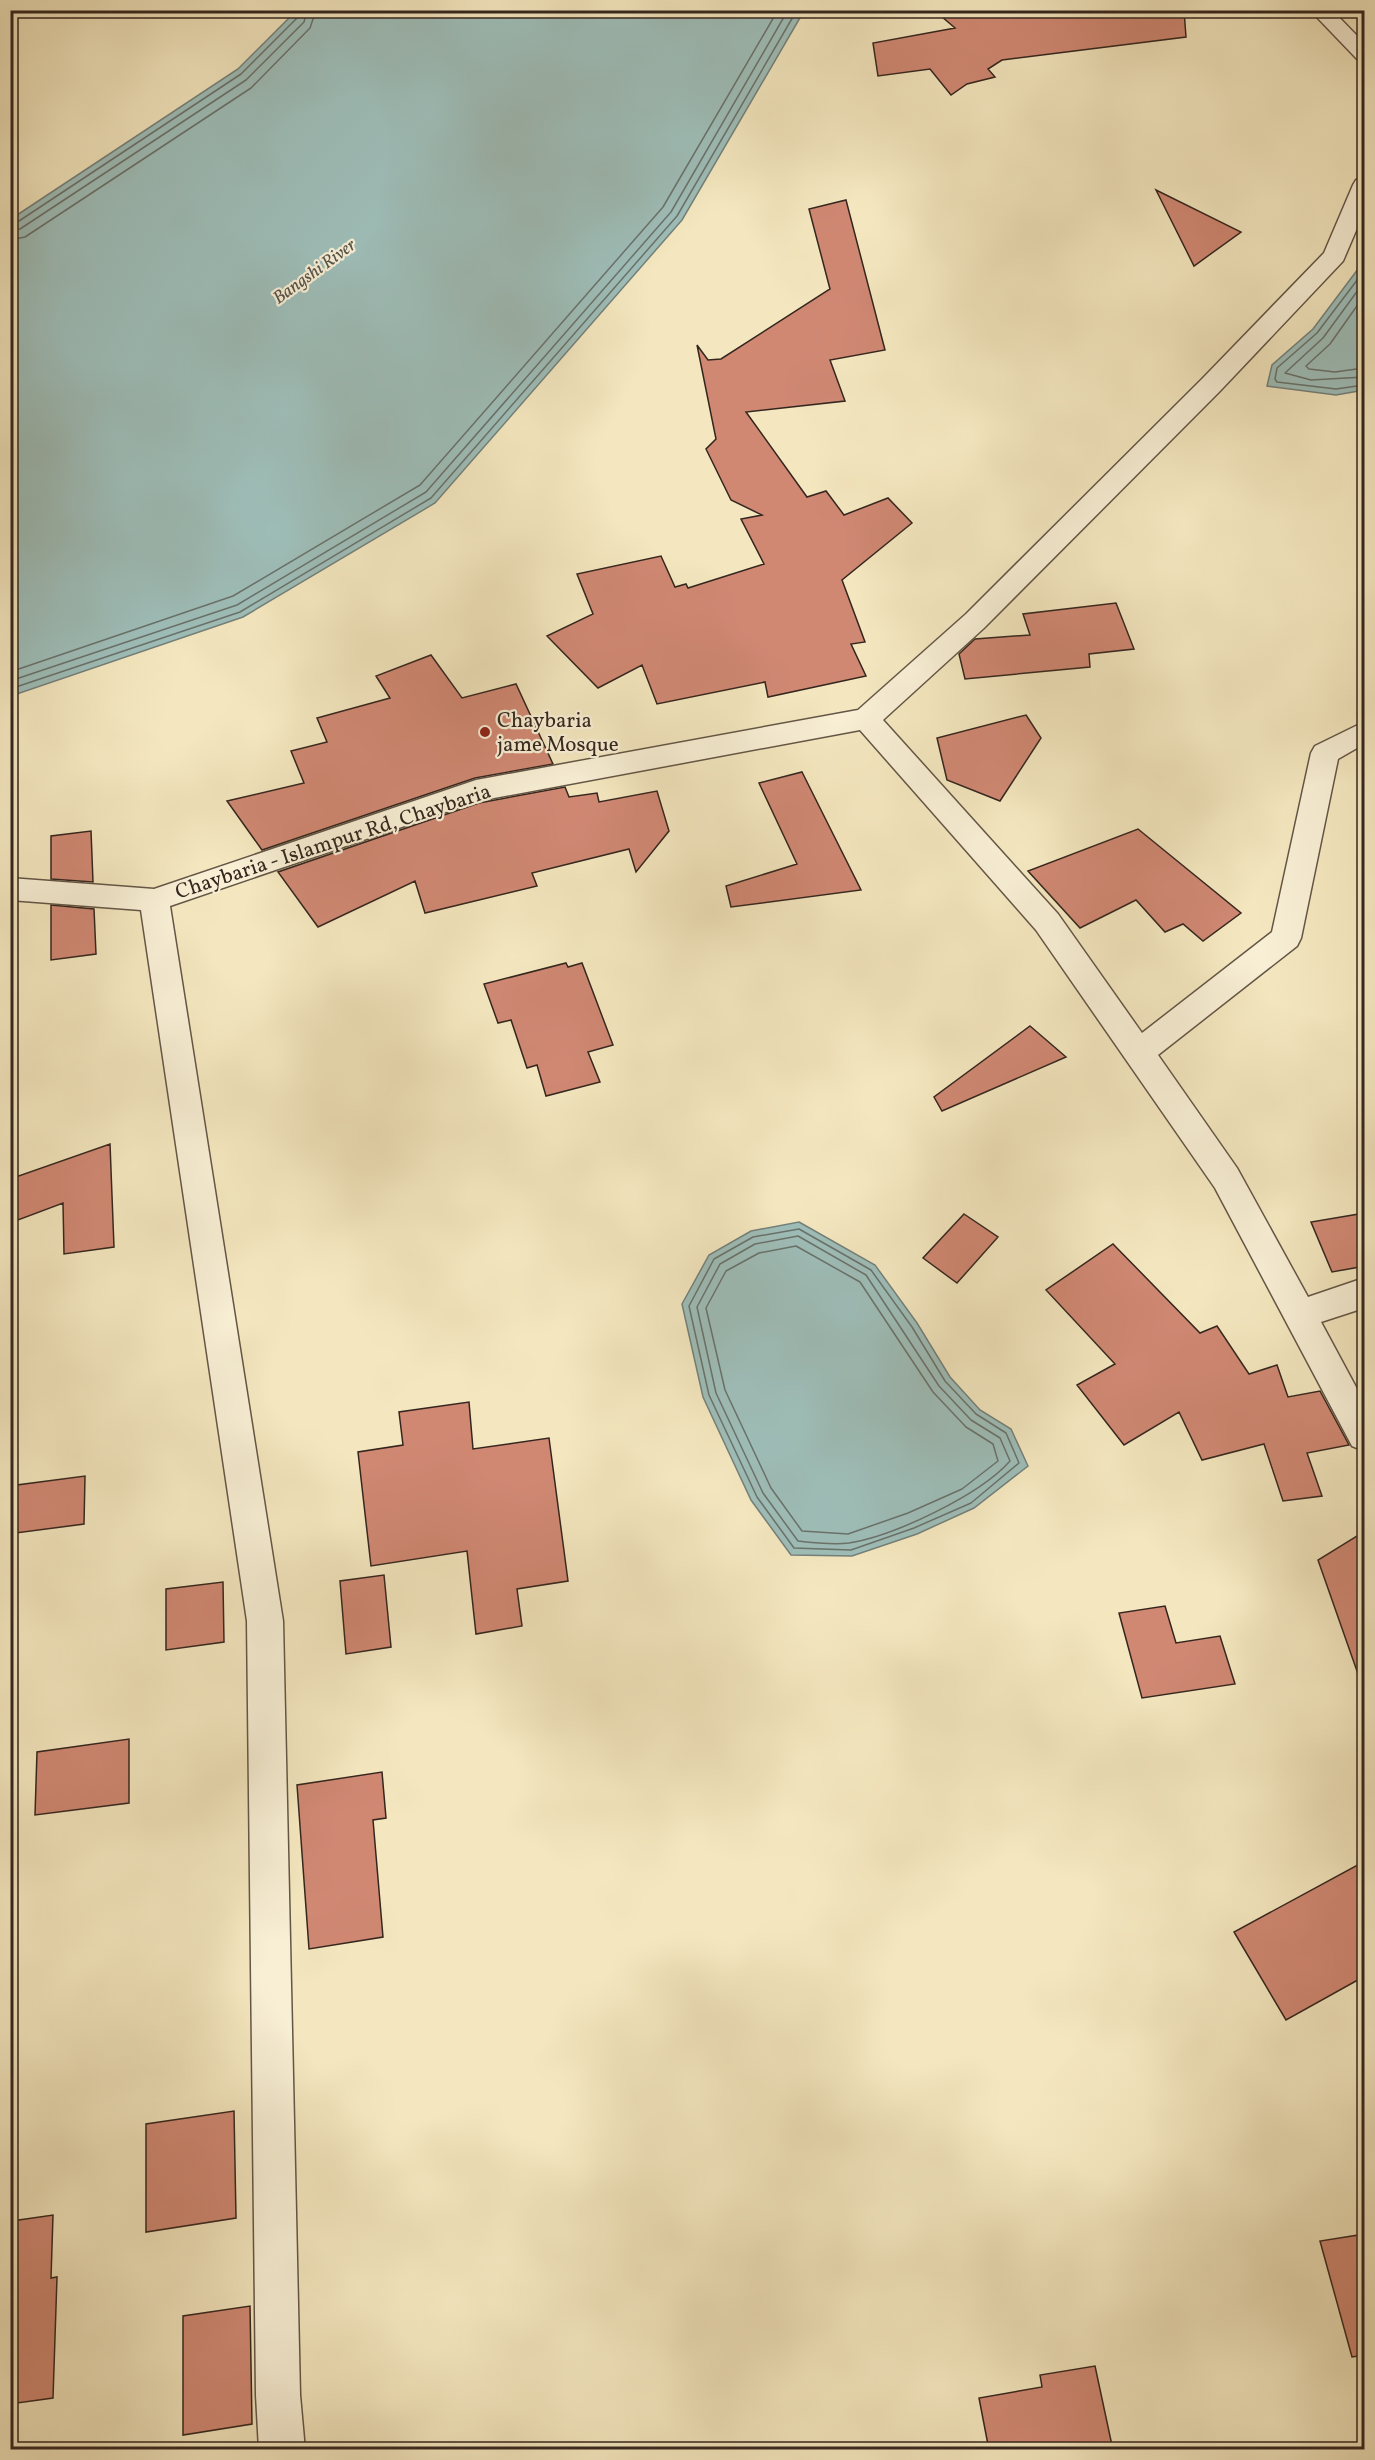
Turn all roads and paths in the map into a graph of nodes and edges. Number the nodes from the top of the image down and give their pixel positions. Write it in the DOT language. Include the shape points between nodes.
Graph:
graph roads {
  1 [pos="1320,10"];
  2 [pos="1365,54"];
  3 [pos="1365,185"];
  4 [pos="866,719"];
  5 [pos="1365,732"];
  6 [pos="10,889"];
  7 [pos="154,900"];
  8 [pos="1138,1053"];
  9 [pos="1365,1293"];
  10 [pos="1300,1315"];
  11 [pos="1365,1435"];
  12 [pos="282,2450"];
  1 -- 2 [label="street"];
  3 -- 4 [label="street" via="1335,256 975,621"];
  4 -- 7 [label="street, Chaybaria - Islampur Rd, Chaybaria" via="476,790"];
  4 -- 8 [label="street" via="1047,922"];
  5 -- 8 [label="street" via="1325,753 1286,938"];
  6 -- 7 [label="street, Chaybaria - Islampur Rd, Chaybaria"];
  7 -- 12 [label="street" via="265,1621"];
  8 -- 10 [label="street" via="1226,1178"];
  9 -- 10 [label="street"];
  10 -- 11 [label="street"];
}
